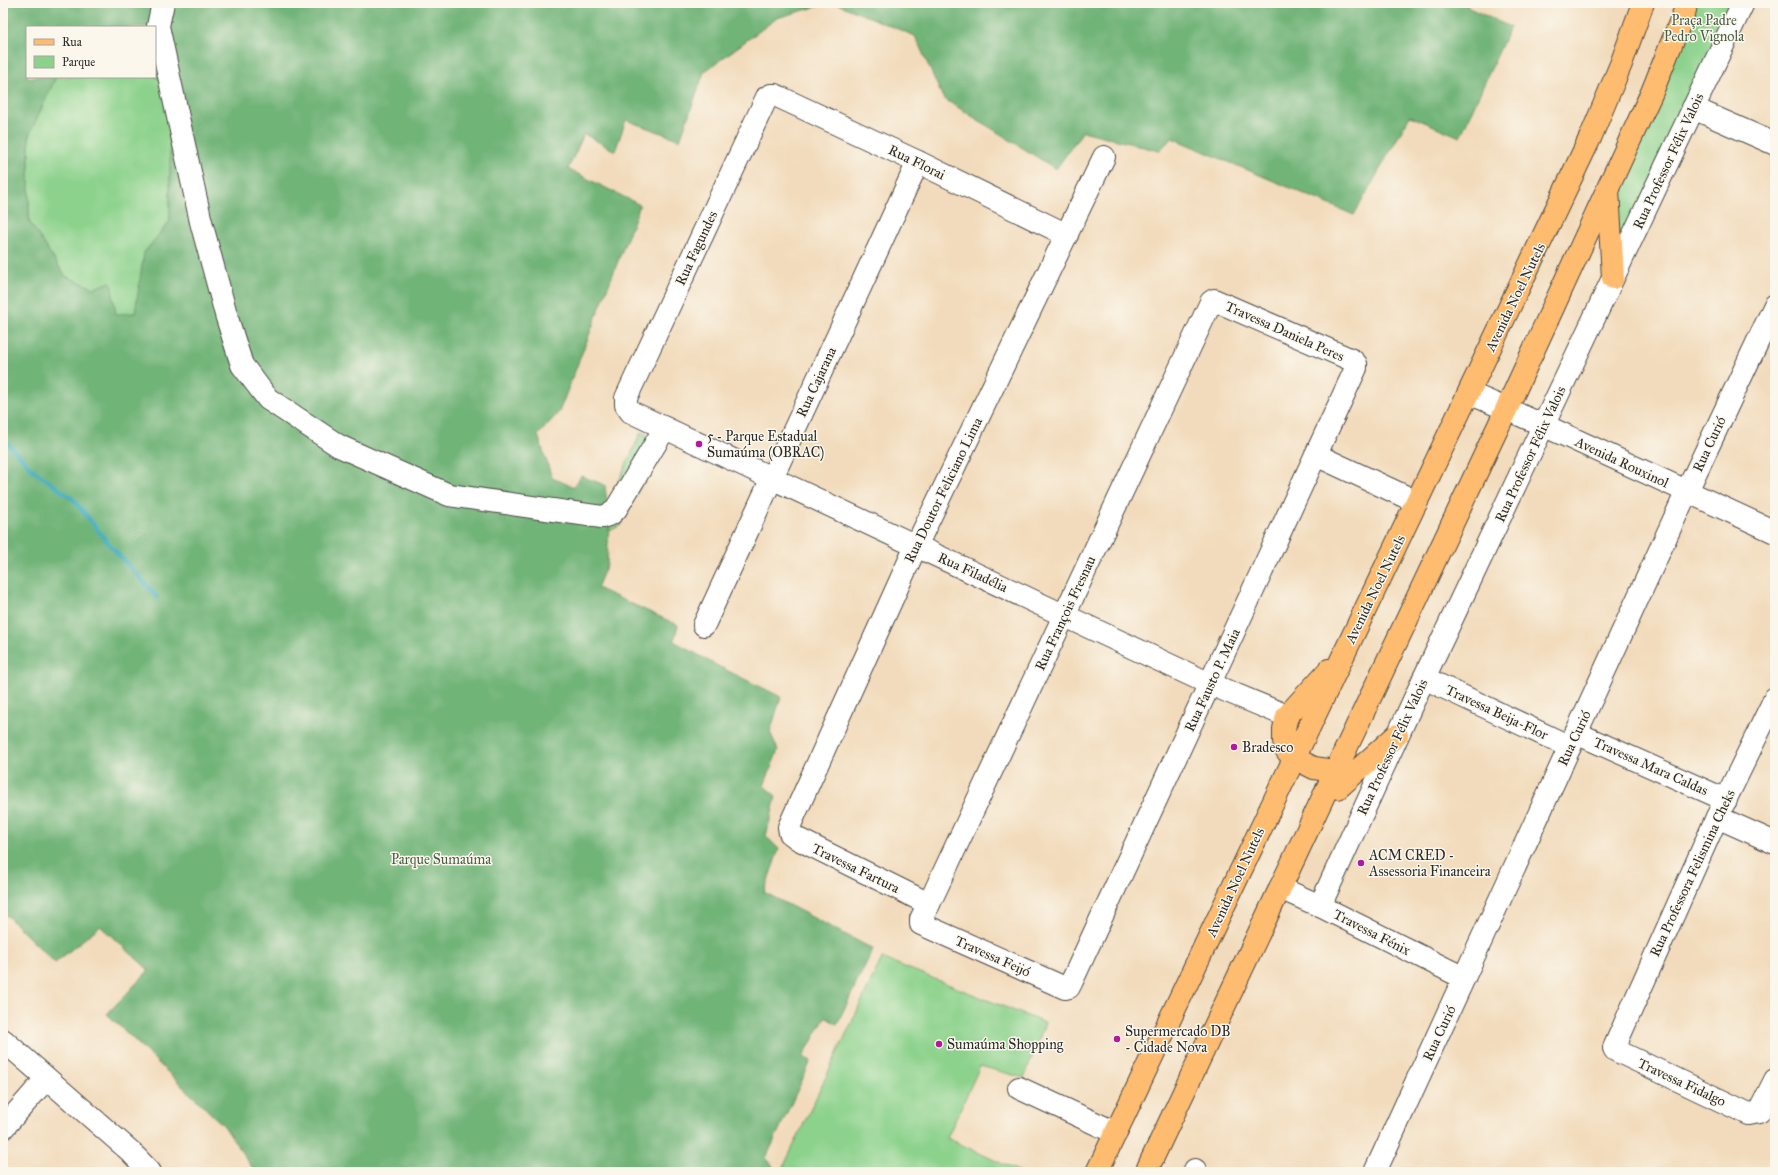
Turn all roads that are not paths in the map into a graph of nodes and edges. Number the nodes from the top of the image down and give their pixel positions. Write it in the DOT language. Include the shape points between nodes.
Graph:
graph roads {
  1 [pos="163,3"];
  2 [pos="1643,3"];
  3 [pos="1686,3"];
  4 [pos="1743,3"];
  5 [pos="767,97"];
  6 [pos="1693,108"];
  7 [pos="1775,144"];
  8 [pos="1104,157"];
  9 [pos="918,162"];
  10 [pos="1608,186"];
  11 [pos="1067,235"];
  12 [pos="1613,278"];
  13 [pos="1211,302"];
  14 [pos="1775,305"];
  15 [pos="1356,368"];
  16 [pos="1469,393"];
  17 [pos="626,398"];
  18 [pos="1506,410"];
  19 [pos="1543,425"];
  20 [pos="665,428"];
  21 [pos="1316,455"];
  22 [pos="772,478"];
  23 [pos="1687,491"];
  24 [pos="1417,502"];
  25 [pos="1775,532"];
  26 [pos="916,546"];
  27 [pos="1064,614"];
  28 [pos="704,625"];
  29 [pos="1345,651"];
  30 [pos="1424,678"];
  31 [pos="1210,684"];
  32 [pos="1775,698"];
  33 [pos="1287,716"];
  34 [pos="1397,735"];
  35 [pos="1573,740"];
  36 [pos="1294,758"];
  37 [pos="1342,775"];
  38 [pos="1721,808"];
  39 [pos="1360,816"];
  40 [pos="789,827"];
  41 [pos="1775,843"];
  42 [pos="1280,888"];
  43 [pos="930,904"];
  44 [pos="1320,906"];
  45 [pos="921,924"];
  46 [pos="1464,978"];
  47 [pos="1065,988"];
  48 [pos="3,1040"];
  49 [pos="1615,1050"];
  50 [pos="46,1078"];
  51 [pos="1775,1080"];
  52 [pos="1019,1088"];
  53 [pos="3,1128"];
  54 [pos="1116,1133"];
  55 [pos="150,1172"];
  56 [pos="1097,1172"];
  57 [pos="1146,1172"];
  58 [pos="1374,1172"];
  1 -- 20 [label="street" via="158,26 201,222 242,366 268,399 339,446 449,495 602,517 616,509"];
  2 -- 16 [label="main road, Avenida Noel Nutels" via="1591,136"];
  3 -- 10 [label="main road" via="1652,92"];
  4 -- 6 [label="street, Rua Professor Félix Valois"];
  5 -- 9 [label="street, Rua Florai" via="775,95"];
  5 -- 17 [label="street, Rua Fagundes"];
  6 -- 7 [label="street"];
  6 -- 12 [label="street, Rua Professor Félix Valois"];
  8 -- 11 [label="street, Rua Doutor Feliciano Lima"];
  9 -- 11 [label="street, Rua Florai"];
  9 -- 22 [label="street, Rua Cajarana"];
  10 -- 12 [label="main road"];
  10 -- 18 [label="main road"];
  11 -- 26 [label="street, Rua Doutor Feliciano Lima"];
  12 -- 19 [label="street, Rua Professor Félix Valois"];
  13 -- 15 [label="street, Travessa Daniela Peres" via="1217,300 1352,360"];
  13 -- 27 [label="street, Rua François Fresnau"];
  14 -- 23 [label="street, Rua Curió"];
  15 -- 21 [label="street, Rua Fausto P. Maia"];
  16 -- 18 [label="street, Avenida Rouxinol"];
  16 -- 24 [label="main road, Avenida Noel Nutels"];
  17 -- 20 [label="street, Rua Filadélia" via="626,405 631,412"];
  18 -- 19 [label="street, Avenida Rouxinol"];
  18 -- 37 [label="main road"];
  19 -- 23 [label="street, Avenida Rouxinol"];
  19 -- 30 [label="street, Rua Professor Félix Valois"];
  20 -- 22 [label="street, Rua Filadélia"];
  21 -- 24 [label="street"];
  21 -- 31 [label="street, Rua Fausto P. Maia"];
  22 -- 26 [label="street, Rua Filadélia"];
  22 -- 28 [label="street, Rua Cajarana"];
  23 -- 25 [label="street, Avenida Rouxinol"];
  23 -- 35 [label="street, Rua Curió"];
  24 -- 29 [label="main road, Avenida Noel Nutels"];
  26 -- 27 [label="street, Rua Filadélia"];
  26 -- 40 [label="street, Rua Doutor Feliciano Lima"];
  27 -- 31 [label="street, Rua Filadélia"];
  27 -- 43 [label="street, Rua François Fresnau"];
  29 -- 33 [label="main road"];
  29 -- 36 [label="main road, Avenida Noel Nutels"];
  30 -- 34 [label="street, Rua Professor Félix Valois"];
  30 -- 35 [label="street, Travessa Beija-Flor"];
  31 -- 33 [label="street, Rua Filadélia"];
  31 -- 47 [label="street, Rua Fausto P. Maia" via="1072,981 1069,987"];
  32 -- 38 [label="street, Rua Professora Felismina Cheks"];
  33 -- 36 [label="main road" via="1284,741 1287,751"];
  34 -- 37 [label="main road"];
  34 -- 39 [label="street, Rua Professor Félix Valois"];
  35 -- 38 [label="street, Travessa Mara Caldas"];
  35 -- 46 [label="street, Rua Curió"];
  36 -- 37 [label="main road" via="1314,768"];
  36 -- 54 [label="main road, Avenida Noel Nutels"];
  37 -- 39 [label="street"];
  37 -- 42 [label="main road" via="1320,803"];
  38 -- 41 [label="street, Travessa Mara Caldas"];
  38 -- 49 [label="street, Rua Professora Felismina Cheks" via="1615,1044"];
  39 -- 44 [label="street, Rua Professor Félix Valois"];
  40 -- 43 [label="street, Travessa Fartura" via="790,833 798,839"];
  42 -- 44 [label="street, Travessa Fénix"];
  42 -- 57 [label="main road"];
  43 -- 45 [label="street, Rua François Fresnau" via="921,919"];
  44 -- 46 [label="street, Travessa Fénix"];
  45 -- 47 [label="street, Travessa Feijó"];
  46 -- 58 [label="street, Rua Curió"];
  48 -- 50 [label="street"];
  49 -- 51 [label="street, Travessa Fidalgo" via="1749,1114 1759,1112"];
  50 -- 53 [label="street"];
  50 -- 55 [label="street"];
  52 -- 54 [label="street"];
  54 -- 56 [label="main road, Avenida Noel Nutels"];
}
